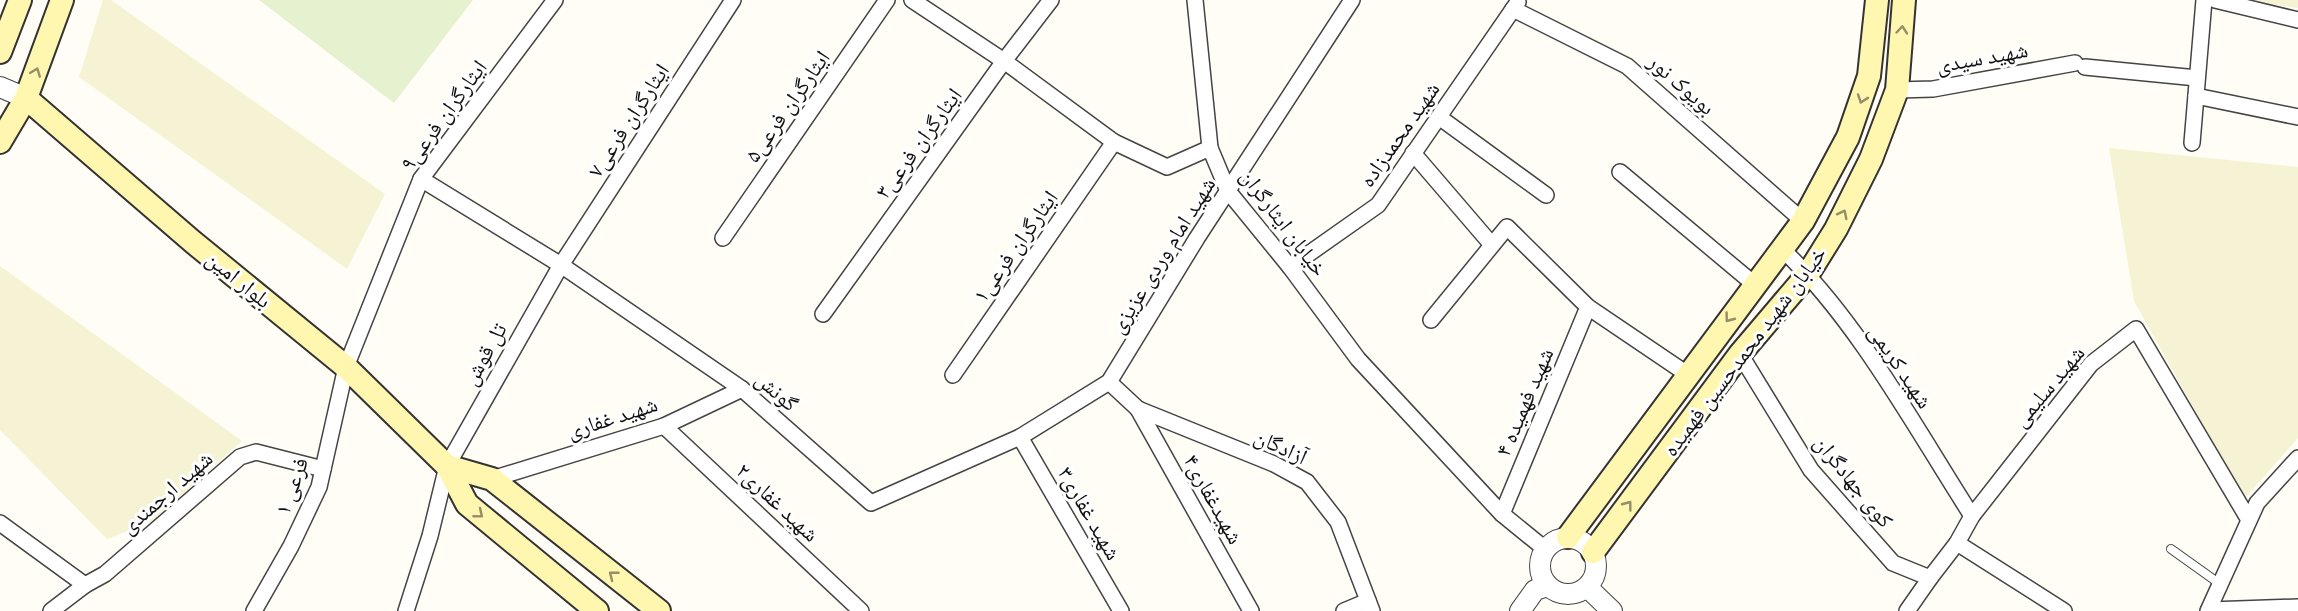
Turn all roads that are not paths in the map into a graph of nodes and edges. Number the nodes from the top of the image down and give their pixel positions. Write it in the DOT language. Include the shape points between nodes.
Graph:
graph roads {
  1 [pos="20,0"];
  2 [pos="62,0"];
  3 [pos="555,0"];
  4 [pos="733,0"];
  5 [pos="887,0"];
  6 [pos="912,0"];
  7 [pos="1051,0"];
  8 [pos="1195,0"];
  9 [pos="1352,0"];
  10 [pos="1877,0"];
  11 [pos="1904,0"];
  12 [pos="2204,0"];
  13 [pos="2215,0"];
  14 [pos="1516,4"];
  15 [pos="2298,20"];
  16 [pos="0,52"];
  17 [pos="1004,61"];
  18 [pos="2197,78"];
  19 [pos="0,87"];
  20 [pos="1897,90"];
  21 [pos="2196,96"];
  22 [pos="26,98"];
  23 [pos="1438,117"];
  24 [pos="2298,117"];
  25 [pos="0,142"];
  26 [pos="1114,142"];
  27 [pos="2192,143"];
  28 [pos="1210,148"];
  29 [pos="1413,153"];
  30 [pos="1620,172"];
  31 [pos="421,179"];
  32 [pos="1228,191"];
  33 [pos="1546,195"];
  34 [pos="1803,221"];
  35 [pos="723,238"];
  36 [pos="1492,245"];
  37 [pos="1783,250"];
  38 [pos="561,265"];
  39 [pos="1290,267"];
  40 [pos="1808,274"];
  41 [pos="1754,285"];
  42 [pos="1588,307"];
  43 [pos="823,314"];
  44 [pos="1431,320"];
  45 [pos="1740,354"];
  46 [pos="345,367"];
  47 [pos="1687,374"];
  48 [pos="953,375"];
  49 [pos="1109,382"];
  50 [pos="742,389"];
  51 [pos="1138,409"];
  52 [pos="664,426"];
  53 [pos="1020,437"];
  54 [pos="2298,458"];
  55 [pos="447,466"];
  56 [pos="323,470"];
  57 [pos="492,479"];
  58 [pos="1502,514"];
  59 [pos="1972,516"];
  60 [pos="2249,520"];
  61 [pos="0,523"];
  62 [pos="1568,537"];
  63 [pos="1957,543"];
  64 [pos="1545,549"];
  65 [pos="2171,549"];
  66 [pos="1593,552"];
  67 [pos="1930,578"];
  68 [pos="2220,584"];
  69 [pos="85,585"];
  70 [pos="1548,586"];
  71 [pos="1587,587"];
  72 [pos="1370,606"];
  73 [pos="2298,607"];
  74 [pos="2208,610"];
  75 [pos="51,611"];
  76 [pos="254,611"];
  77 [pos="406,611"];
  78 [pos="597,611"];
  79 [pos="659,611"];
  80 [pos="861,611"];
  81 [pos="1120,611"];
  82 [pos="1251,611"];
  83 [pos="1344,611"];
  84 [pos="1520,611"];
  85 [pos="1612,611"];
  86 [pos="1907,611"];
  87 [pos="2064,611"];
  1 -- 16 [label="main road"];
  22 -- 2 [label="main road, one-way"];
  3 -- 31 [label="street, ایثارگران فرعی۹"];
  4 -- 38 [label="street, ایثارگران فرعی۷"];
  5 -- 35 [label="street, ایثارگران فرعی۵"];
  6 -- 17 [label="street"];
  7 -- 17 [label="street, ایثارگران فرعی۳"];
  8 -- 28 [label="street, خیابان ایثارگران"];
  9 -- 32 [label="street, شهید امام وردی عزیزی"];
  10 -- 34 [label="main road, خیابان شهید محمدحسین فهمیده, one-way" via="1869,76 1848,137"];
  20 -- 11 [label="main road, خیابان شهید محمدحسین فهمیده, one-way"];
  12 -- 18 [label="street"];
  13 -- 15 [label="street"];
  14 -- 23 [label="street, شهید محمدزاده"];
  14 -- 34 [label="street, بویوک نور" via="1627,66"];
  17 -- 26 [label="street"];
  17 -- 43 [label="street, ایثارگران فرعی۳"];
  18 -- 20 [label="street, شهید سیدی" via="2080,65"];
  18 -- 21 [label="street"];
  19 -- 22 [label="street"];
  40 -- 20 [label="main road, خیابان شهید محمدحسین فهمیده, one-way" via="1871,159"];
  21 -- 24 [label="street"];
  21 -- 27 [label="street"];
  22 -- 25 [label="main road"];
  22 -- 46 [label="main road, بلوار امین"];
  23 -- 29 [label="street, شهید محمدزاده"];
  23 -- 33 [label="street"];
  26 -- 28 [label="street" via="1167,167"];
  26 -- 48 [label="street, ایثارگران فرعی۱"];
  28 -- 32 [label="street, خیابان ایثارگران"];
  29 -- 36 [label="street"];
  29 -- 39 [label="street, شهید محمدزاده" via="1378,205"];
  30 -- 41 [label="street"];
  31 -- 38 [label="street, گونش"];
  31 -- 46 [label="street, ایثارگران فرعی۹"];
  32 -- 39 [label="street, خیابان ایثارگران"];
  32 -- 49 [label="street, شهید امام وردی عزیزی"];
  34 -- 37 [label="main road, خیابان شهید محمدحسین فهمیده"];
  36 -- 42 [label="street" via="1507,227"];
  36 -- 44 [label="street"];
  37 -- 40 [label="street, شهید کریمی"];
  37 -- 41 [label="main road, خیابان شهید محمدحسین فهمیده"];
  38 -- 50 [label="street, گونش"];
  38 -- 55 [label="street, تل قوش"];
  39 -- 58 [label="street, خیابان ایثارگران" via="1358,359"];
  40 -- 45 [label="main road, خیابان شهید محمدحسین فهمیده"];
  40 -- 59 [label="street, شهید کریمی" via="1864,349"];
  41 -- 47 [label="main road, خیابان شهید محمدحسین فهمیده, one-way"];
  42 -- 47 [label="street"];
  42 -- 58 [label="street, شهید فهمیده ۴"];
  66 -- 45 [label="main road, خیابان شهید محمدحسین فهمیده, one-way"];
  45 -- 67 [label="street, کوی جهادگران" via="1811,470 1893,563"];
  46 -- 55 [label="main road, بلوار امین"];
  46 -- 56 [label="street, فرعی ۱"];
  47 -- 62 [label="main road, خیابان شهید محمدحسین فهمیده"];
  49 -- 51 [label="street, آزادگان"];
  49 -- 53 [label="street, گونش"];
  50 -- 52 [label="street, شهید غفاری"];
  50 -- 53 [label="street, گونش" via="871,503"];
  51 -- 72 [label="street, آزادگان" via="1274,464 1307,482 1338,522"];
  51 -- 82 [label="street, شهیدغفاری۴"];
  52 -- 57 [label="street, شهید غفاری"];
  52 -- 80 [label="street, شهید غفاری۲"];
  53 -- 81 [label="street, شهید غفاری۳"];
  54 -- 60 [label="street" via="2257,503"];
  55 -- 57 [label="main road, بلوار امین"];
  55 -- 77 [label="street, تل قوش"];
  55 -- 78 [label="main road, بلوار امین, one-way" via="467,504"];
  56 -- 69 [label="street, شهید ارجمندی" via="256,452 240,457 105,574"];
  56 -- 76 [label="street, فرعی ۱" via="319,488 291,546"];
  79 -- 57 [label="main road, بلوار امین, one-way"];
  58 -- 64 [label="street, خیابان ایثارگران"];
  59 -- 60 [label="street, شهید سلیمی" via="2091,364 2136,329"];
  59 -- 63 [label="street, شهید سلیمی"];
  60 -- 68 [label="street"];
  61 -- 69 [label="street"];
  62 -- 64 [label="street" via="1550,543"];
  62 -- 66 [label="street" via="1585,542"];
  63 -- 67 [label="street"];
  63 -- 87 [label="street"];
  64 -- 70 [label="street" via="1539,569"];
  65 -- 68 [label="lane"];
  66 -- 71 [label="street" via="1597,566"];
  67 -- 86 [label="street"];
  68 -- 74 [label="street"];
  69 -- 75 [label="street, شهید ارجمندی"];
  70 -- 71 [label="street" via="1566,594"];
  70 -- 84 [label="street" via="1535,590"];
  71 -- 85 [label="street"];
  72 -- 83 [label="street"];
  73 -- 74 [label="street"];
}
